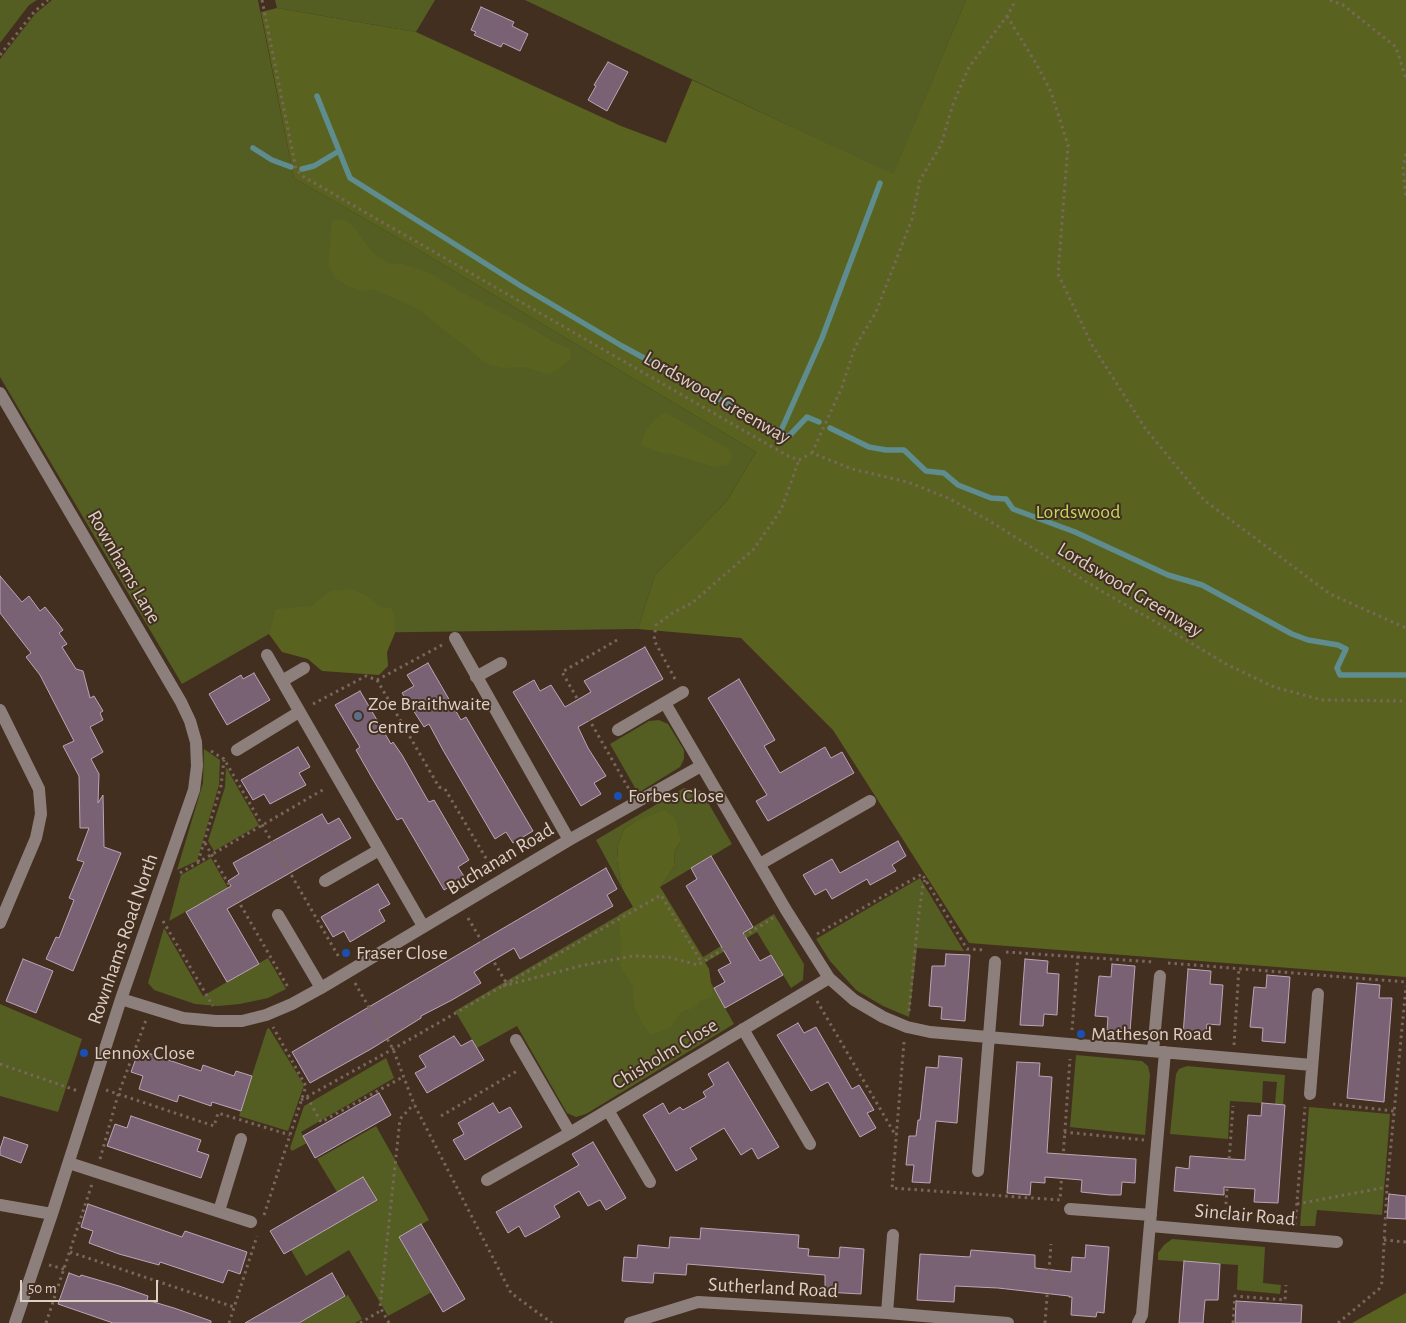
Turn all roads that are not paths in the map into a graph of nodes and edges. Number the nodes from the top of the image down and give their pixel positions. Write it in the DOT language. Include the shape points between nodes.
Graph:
graph roads {
  1 [pos="0,393"];
  2 [pos="454,638"];
  3 [pos="267,655"];
  4 [pos="501,663"];
  5 [pos="304,668"];
  6 [pos="476,677"];
  7 [pos="282,681"];
  8 [pos="683,692"];
  9 [pos="665,702"];
  10 [pos="0,710"];
  11 [pos="299,712"];
  12 [pos="618,730"];
  13 [pos="237,750"];
  14 [pos="197,766"];
  15 [pos="702,766"];
  16 [pos="870,801"];
  17 [pos="569,840"];
  18 [pos="379,850"];
  19 [pos="760,864"];
  20 [pos="325,881"];
  21 [pos="278,915"];
  22 [pos="0,923"];
  23 [pos="423,926"];
  24 [pos="995,957"];
  25 [pos="1160,976"];
  26 [pos="829,978"];
  27 [pos="321,988"];
  28 [pos="1318,994"];
  29 [pos="121,999"];
  30 [pos="743,1030"];
  31 [pos="989,1037"];
  32 [pos="516,1040"];
  33 [pos="1159,1051"];
  34 [pos="1312,1065"];
  35 [pos="1310,1094"];
  36 [pos="608,1110"];
  37 [pos="570,1133"];
  38 [pos="241,1140"];
  39 [pos="810,1144"];
  40 [pos="69,1162"];
  41 [pos="978,1171"];
  42 [pos="487,1180"];
  43 [pos="650,1182"];
  44 [pos="0,1205"];
  45 [pos="1070,1209"];
  46 [pos="219,1211"];
  47 [pos="52,1214"];
  48 [pos="1150,1221"];
  49 [pos="251,1222"];
  50 [pos="894,1235"];
  51 [pos="1337,1242"];
  52 [pos="887,1313"];
  53 [pos="946,1320"];
  54 [pos="15,1323"];
  55 [pos="630,1323"];
  56 [pos="1008,1323"];
  57 [pos="1138,1323"];
  1 -- 14 [label="street, Rownhams Lane" via="181,702 196,742"];
  2 -- 6 [label="street"];
  3 -- 7 [label="street"];
  4 -- 6 [label="street"];
  5 -- 7 [label="street"];
  6 -- 17 [label="street"];
  7 -- 11 [label="street"];
  8 -- 9 [label="street"];
  9 -- 12 [label="street"];
  9 -- 15 [label="street"];
  10 -- 22 [label="street" via="38,788 41,814 36,838"];
  11 -- 13 [label="street"];
  11 -- 18 [label="street"];
  14 -- 29 [label="street, Rownhams Road North" via="194,790"];
  15 -- 17 [label="street, Buchanan Road"];
  15 -- 19 [label="street"];
  16 -- 19 [label="street"];
  17 -- 23 [label="street, Buchanan Road"];
  18 -- 20 [label="street"];
  18 -- 23 [label="street"];
  19 -- 26 [label="street"];
  21 -- 27 [label="street"];
  23 -- 27 [label="street, Buchanan Road"];
  24 -- 31 [label="street"];
  25 -- 33 [label="street"];
  26 -- 30 [label="street, Chisholm Close"];
  26 -- 31 [label="street" via="854,1000 907,1027"];
  27 -- 29 [label="street, Buchanan Road" via="266,1015 242,1020 183,1018"];
  28 -- 34 [label="street"];
  29 -- 40 [label="street, Rownhams Road North"];
  30 -- 36 [label="street, Chisholm Close"];
  30 -- 39 [label="street, Chisholm Close"];
  31 -- 33 [label="street"];
  31 -- 41 [label="street"];
  32 -- 37 [label="street"];
  33 -- 34 [label="street"];
  33 -- 48 [label="street" via="1157,1141"];
  34 -- 35 [label="street"];
  36 -- 37 [label="street, Chisholm Close"];
  36 -- 43 [label="street, Chisholm Close"];
  37 -- 42 [label="street, Chisholm Close"];
  38 -- 46 [label="street"];
  40 -- 46 [label="street"];
  40 -- 47 [label="street, Rownhams Road North"];
  44 -- 47 [label="street"];
  45 -- 48 [label="street, Sinclair Road"];
  46 -- 49 [label="street"];
  47 -- 54 [label="street, Rownhams Road North"];
  48 -- 51 [label="street, Sinclair Road" via="1224,1233"];
  48 -- 57 [label="street" via="1142,1315"];
  50 -- 52 [label="street"];
  52 -- 53 [label="street, Sutherland Road"];
  52 -- 55 [label="street, Sutherland Road" via="698,1302"];
  53 -- 56 [label="street, Sutherland Road"];
}
